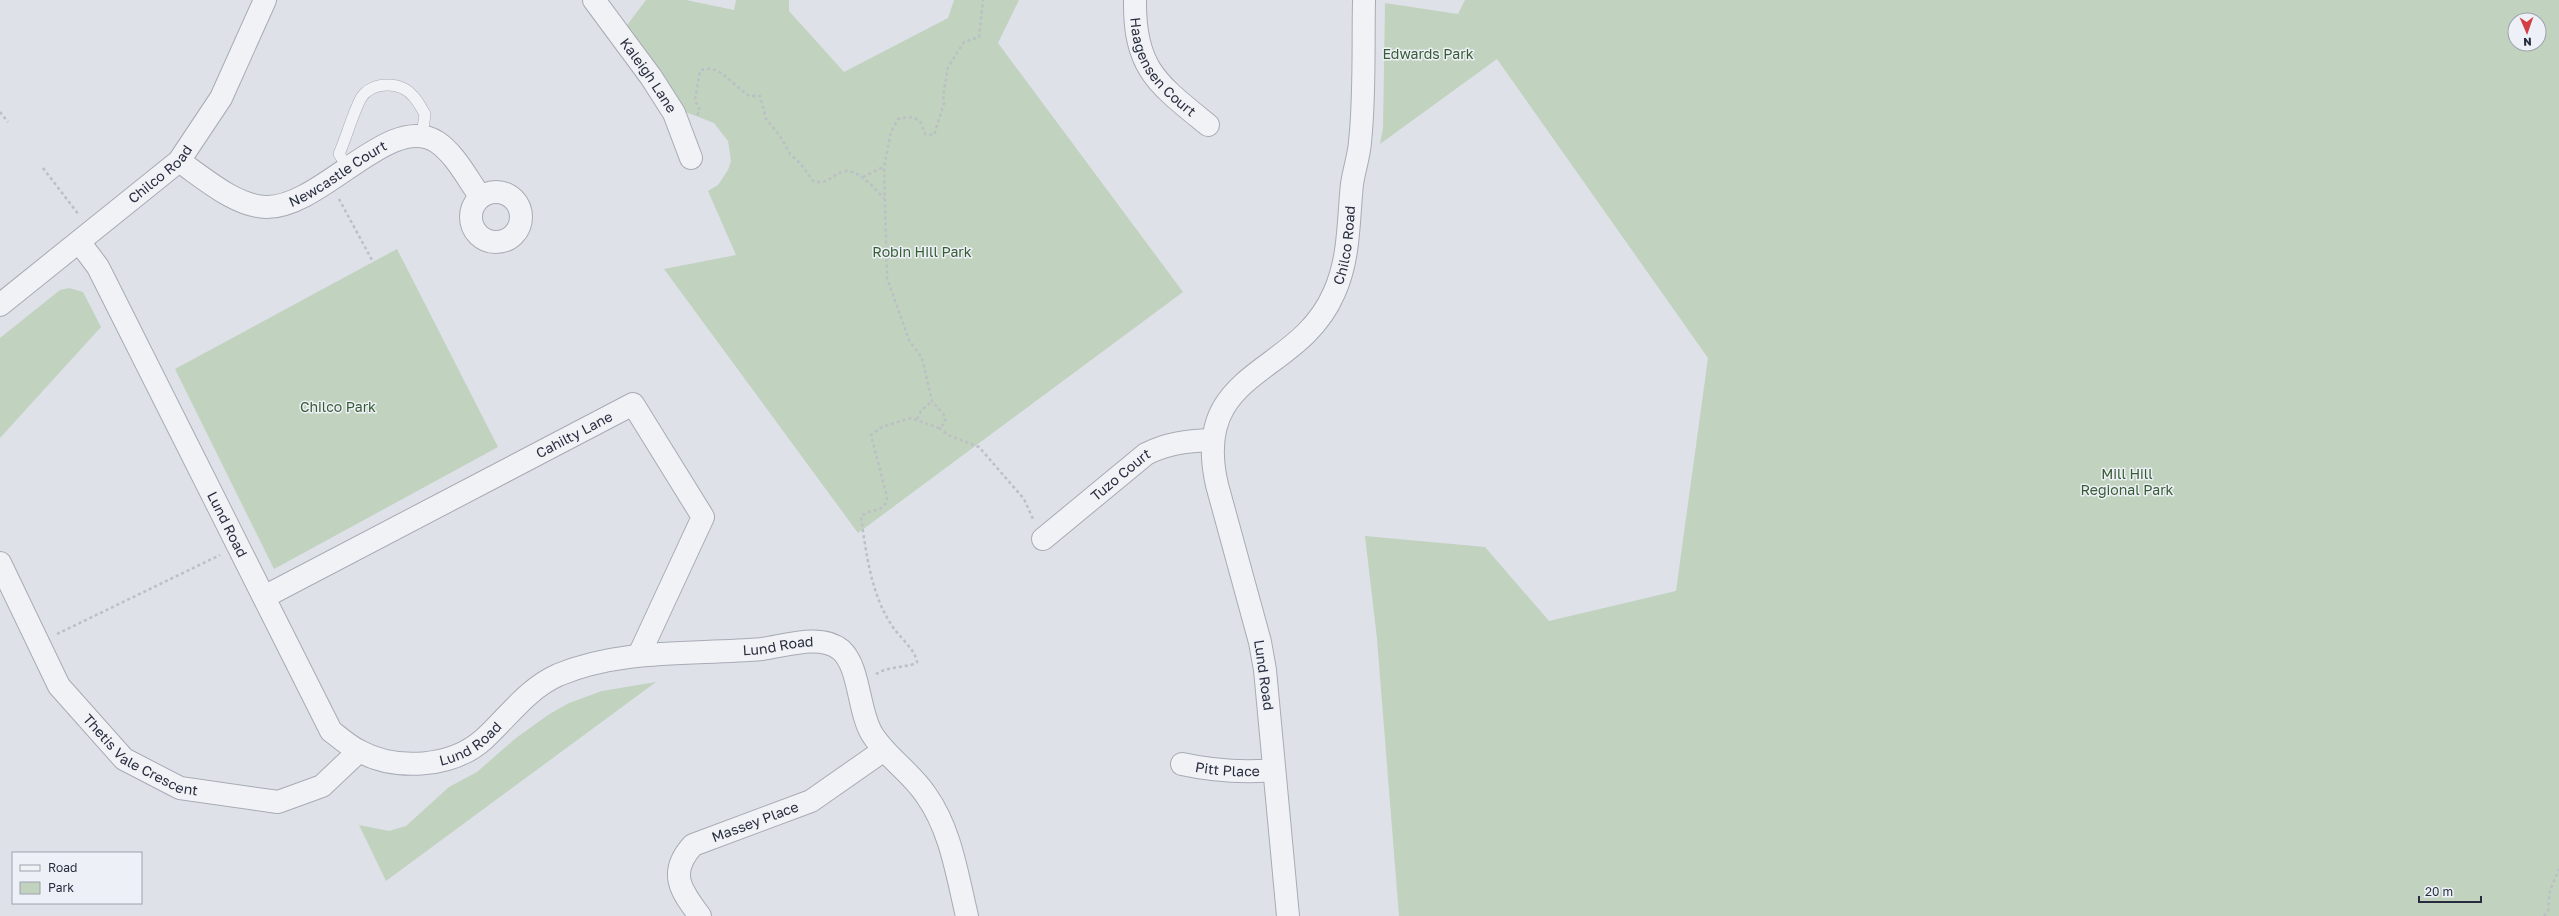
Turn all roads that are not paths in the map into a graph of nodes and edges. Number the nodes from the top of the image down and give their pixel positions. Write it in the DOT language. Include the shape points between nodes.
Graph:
graph roads {
  1 [pos="265,0"];
  2 [pos="594,0"];
  3 [pos="1135,0"];
  4 [pos="1364,0"];
  5 [pos="1208,125"];
  6 [pos="422,136"];
  7 [pos="691,158"];
  8 [pos="179,161"];
  9 [pos="349,169"];
  10 [pos="480,196"];
  11 [pos="86,237"];
  12 [pos="0,305"];
  13 [pos="1212,440"];
  14 [pos="1043,539"];
  15 [pos="0,562"];
  16 [pos="264,597"];
  17 [pos="639,655"];
  18 [pos="884,750"];
  19 [pos="358,751"];
  20 [pos="1182,764"];
  21 [pos="1274,770"];
  22 [pos="700,916"];
  23 [pos="967,916"];
  24 [pos="1288,916"];
  1 -- 8 [label="street, Chilco Road" via="221,98"];
  2 -- 7 [label="street, Kaleigh Lane" via="651,77 674,113"];
  3 -- 5 [label="street, Haagensen Court" via="1135,27 1143,57 1162,87"];
  4 -- 13 [label="street, Chilco Road" via="1360,143 1352,184 1347,248 1342,273 1322,315 1303,337 1232,392 1218,415"];
  6 -- 9 [label="street, Newcastle Court" via="406,135 387,142"];
  6 -- 9 [label="lane" via="425,114 413,95 404,88 392,84 381,85 370,90 362,98 340,154"];
  6 -- 10 [label="street, Newcastle Court" via="436,141 448,151"];
  8 -- 9 [label="street, Newcastle Court" via="243,202 266,207 287,205 331,182"];
  8 -- 11 [label="street, Chilco Road"];
  11 -- 12 [label="street, Chilco Road"];
  11 -- 16 [label="street, Lund Road" via="98,267"];
  13 -- 14 [label="street, Tuzo Court" via="1164,445 1146,454"];
  13 -- 21 [label="street, Lund Road" via="1211,461 1260,642"];
  15 -- 19 [label="street, Thetis Vale Crescent" via="59,686 124,759 180,788 278,802 322,786"];
  16 -- 17 [label="street, Cahilty Lane" via="633,404 703,517"];
  16 -- 19 [label="street, Lund Road" via="331,731"];
  17 -- 18 [label="street, Lund Road" via="726,652 813,642 831,644 842,651 849,661 863,715"];
  17 -- 19 [label="street, Lund Road" via="558,675 527,694 482,741 456,756 423,764 389,762"];
  18 -- 22 [label="street, Massey Place" via="811,800 693,845 682,857 678,877 690,903"];
  18 -- 23 [label="street, Lund Road" via="925,793 940,817"];
  20 -- 21 [label="street, Pitt Place" via="1215,772"];
  21 -- 24 [label="street, Lund Road"];
}
